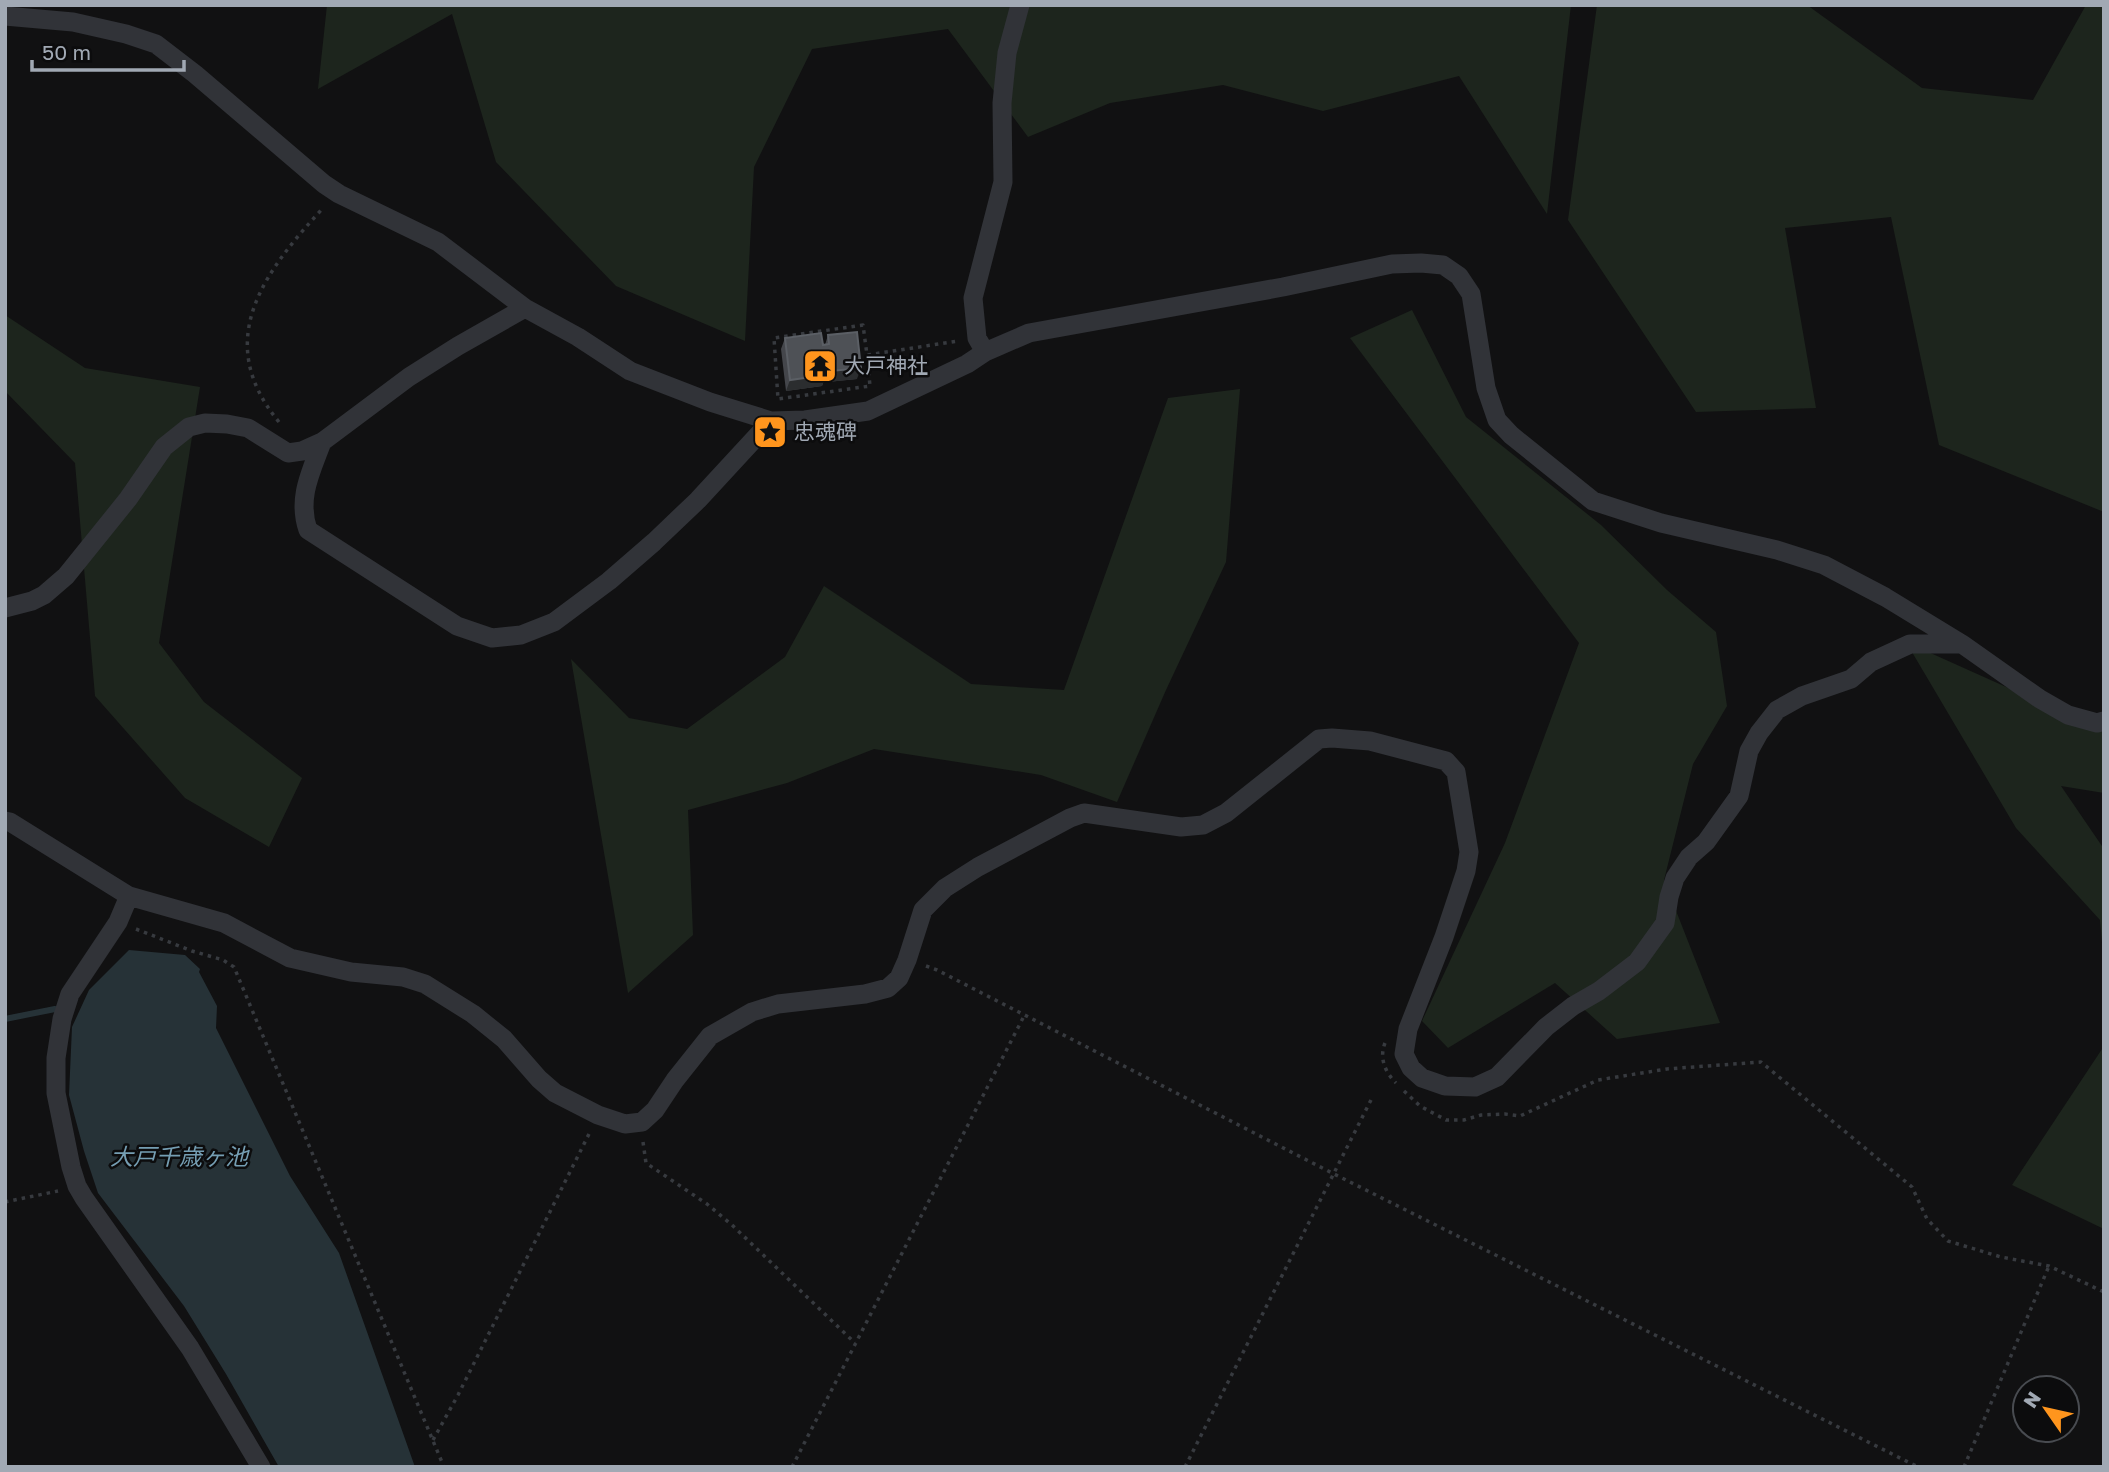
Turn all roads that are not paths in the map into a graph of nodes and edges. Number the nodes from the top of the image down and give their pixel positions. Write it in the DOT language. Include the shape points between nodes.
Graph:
graph roads {
  1 [pos="1020,5"];
  2 [pos="5,16"];
  3 [pos="525,308"];
  4 [pos="981,345"];
  5 [pos="771,421"];
  6 [pos="322,442"];
  7 [pos="5,608"];
  8 [pos="1962,643"];
  9 [pos="2104,721"];
  10 [pos="7,818"];
  11 [pos="130,896"];
  12 [pos="261,1467"];
  1 -- 4 [label="street" via="1007,53 1002,103 1003,182 973,298"];
  2 -- 3 [label="street" via="73,22 156,44 324,184 438,242"];
  3 -- 5 [label="street" via="630,371"];
  3 -- 6 [label="street" via="409,377"];
  4 -- 5 [label="street" via="967,364 869,411"];
  4 -- 8 [label="street" via="1392,264 1443,265 1460,276 1471,293 1486,388 1497,420 1593,500 1661,523 1824,565"];
  5 -- 6 [label="street" via="698,500 609,581 554,622 522,635 492,638 457,626 308,530 304,491"];
  6 -- 7 [label="street" via="288,453 248,428 205,423 189,427 164,447 66,576 44,595"];
  8 -- 9 [label="street" via="2068,715"];
  8 -- 11 [label="street" via="1910,644 1871,662 1851,679 1777,710 1749,751 1739,796 1675,878 1665,923 1637,962 1546,1027 1497,1077 1475,1087 1445,1086 1422,1078 1404,1054 1408,1029 1466,871 1469,852 1456,772 1446,761 1370,741 1319,739 1226,813 1203,825 1181,827 1084,813 1070,818 945,888 923,910 899,978 888,988 752,1012 710,1036 642,1122 625,1124 555,1093 504,1039 425,984 290,958 223,923"];
  10 -- 11 [label="street"];
  11 -- 12 [label="street" via="70,994 62,1019 56,1093 71,1167 77,1186 190,1348"];
}
